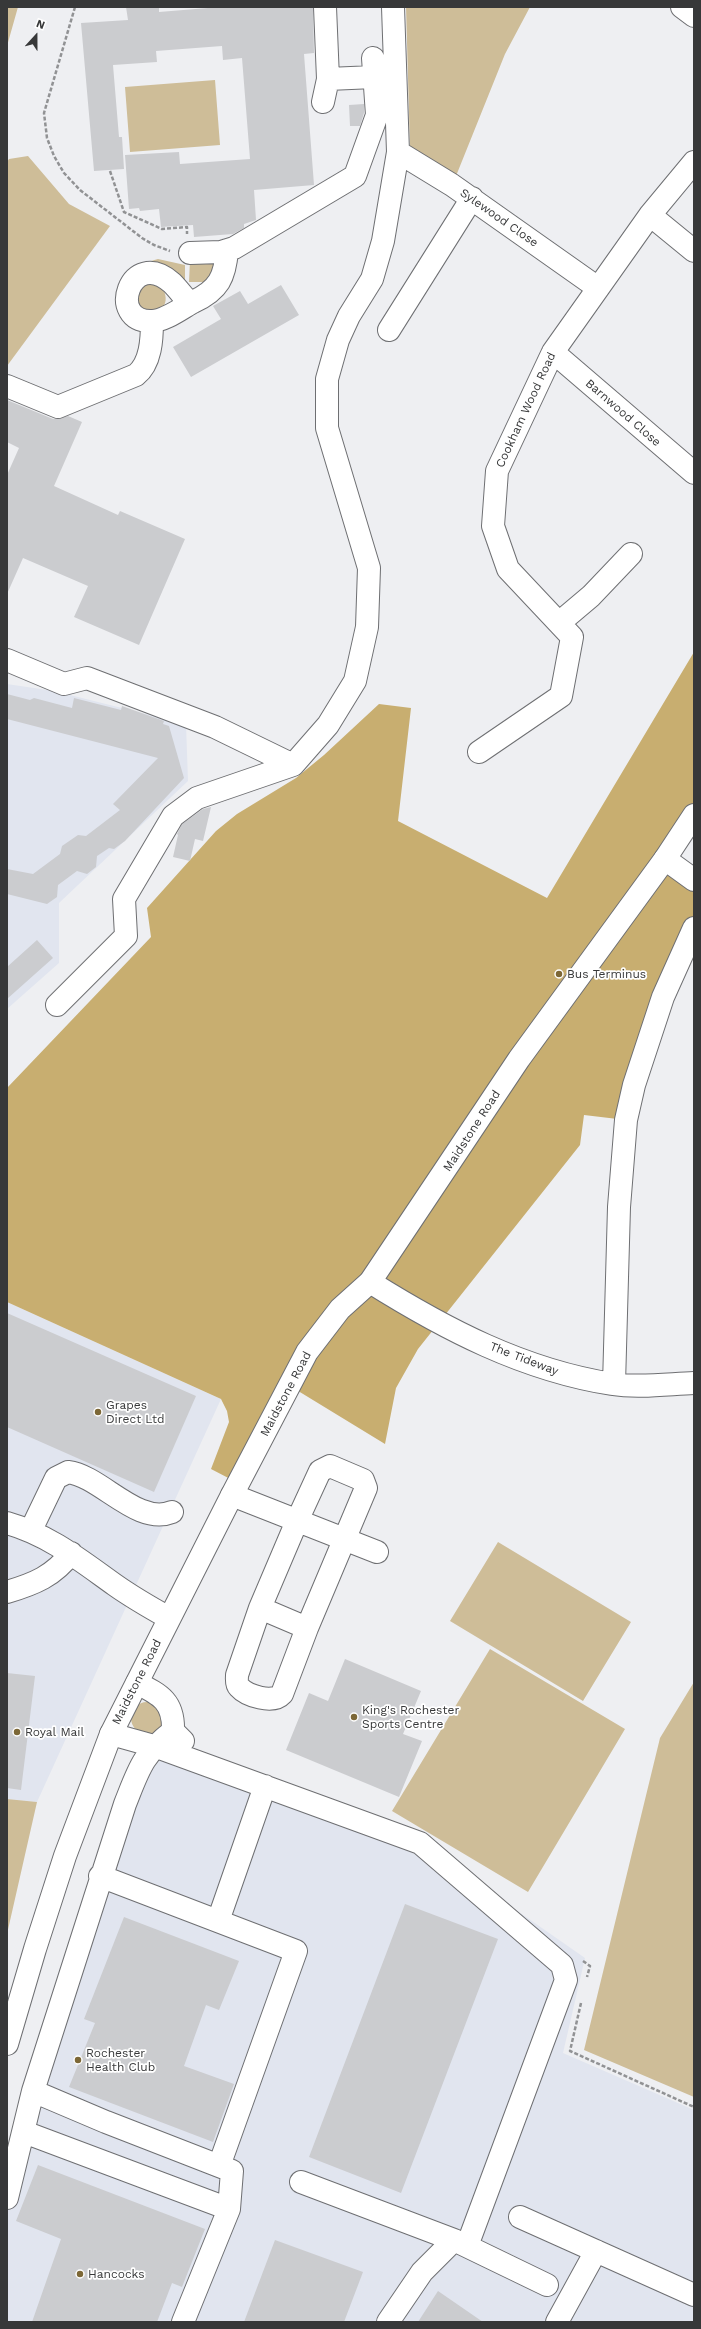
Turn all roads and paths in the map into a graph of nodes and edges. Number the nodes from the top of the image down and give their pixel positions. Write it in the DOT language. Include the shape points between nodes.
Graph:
graph roads {
  1 [pos="75,7"];
  2 [pos="325,7"];
  3 [pos="393,7"];
  4 [pos="682,7"];
  5 [pos="694,16"];
  6 [pos="328,79"];
  7 [pos="323,102"];
  8 [pos="398,152"];
  9 [pos="694,162"];
  10 [pos="110,171"];
  11 [pos="472,198"];
  12 [pos="650,215"];
  13 [pos="227,250"];
  14 [pos="694,251"];
  15 [pos="189,252"];
  16 [pos="598,288"];
  17 [pos="190,304"];
  18 [pos="152,321"];
  19 [pos="390,330"];
  20 [pos="553,352"];
  21 [pos="7,386"];
  22 [pos="694,473"];
  23 [pos="631,554"];
  24 [pos="559,623"];
  25 [pos="7,660"];
  26 [pos="479,752"];
  27 [pos="292,765"];
  28 [pos="694,815"];
  29 [pos="665,859"];
  30 [pos="694,880"];
  31 [pos="694,928"];
  32 [pos="57,1005"];
  33 [pos="370,1282"];
  34 [pos="694,1383"];
  35 [pos="614,1384"];
  36 [pos="232,1495"];
  37 [pos="172,1512"];
  38 [pos="297,1521"];
  39 [pos="7,1523"];
  40 [pos="31,1530"];
  41 [pos="344,1540"];
  42 [pos="377,1552"];
  43 [pos="71,1553"];
  44 [pos="7,1592"];
  45 [pos="260,1608"];
  46 [pos="169,1618"];
  47 [pos="307,1628"];
  48 [pos="137,1683"];
  49 [pos="173,1731"];
  50 [pos="111,1734"];
  51 [pos="154,1746"];
  52 [pos="220,1770"];
  53 [pos="265,1786"];
  54 [pos="100,1876"];
  55 [pos="218,1921"];
  56 [pos="7,2044"];
  57 [pos="33,2091"];
  58 [pos="24,2132"];
  59 [pos="218,2166"];
  60 [pos="301,2182"];
  61 [pos="7,2198"];
  62 [pos="229,2210"];
  63 [pos="520,2217"];
  64 [pos="460,2243"];
  65 [pos="596,2251"];
  66 [pos="547,2285"];
  67 [pos="694,2295"];
  68 [pos="183,2322"];
  69 [pos="388,2322"];
  70 [pos="558,2322"];
  1 -- 15 [label="path" via="44,113 47,138 54,156 75,185 142,238 164,249"];
  2 -- 6 [label="street"];
  3 -- 8 [label="street"];
  4 -- 5 [label="street"];
  6 -- 7 [label="street"];
  6 -- 13 [label="street" via="374,67 377,115 355,176"];
  8 -- 11 [label="street, Sylewood Close"];
  8 -- 27 [label="street" via="383,241 372,280 338,340 327,379 327,428 369,568 369,599 362,655 355,681 328,725"];
  9 -- 12 [label="street, Cookham Wood Road"];
  10 -- 15 [label="path" via="124,212 162,229 187,227"];
  11 -- 16 [label="street, Sylewood Close"];
  11 -- 19 [label="street"];
  12 -- 14 [label="street"];
  12 -- 16 [label="street, Cookham Wood Road"];
  13 -- 15 [label="street"];
  13 -- 17 [label="street" via="226,269 220,282 211,292"];
  16 -- 20 [label="street, Cookham Wood Road"];
  17 -- 18 [label="street"];
  17 -- 18 [label="street" via="163,277 147,274 138,277 128,288 126,302 135,316"];
  18 -- 21 [label="street" via="152,336 147,358 142,370 136,375 58,407"];
  20 -- 22 [label="street, Barnwood Close"];
  20 -- 24 [label="street, Cookham Wood Road" via="497,472 493,526 508,569"];
  23 -- 24 [label="street" via="591,596"];
  24 -- 26 [label="street, Cookham Wood Road" via="572,637 561,696"];
  25 -- 27 [label="street" via="64,684 86,678 215,727"];
  27 -- 32 [label="street" via="197,798 173,816 124,899 126,936"];
  28 -- 29 [label="street, Maidstone Road"];
  29 -- 30 [label="street"];
  29 -- 33 [label="street, Maidstone Road" via="519,1059"];
  31 -- 35 [label="street" via="663,997 634,1085 626,1120 619,1207"];
  33 -- 35 [label="street, The Tideway" via="429,1319 504,1353 557,1373"];
  33 -- 36 [label="street, Maidstone Road" via="340,1309 307,1352"];
  34 -- 35 [label="street, The Tideway"];
  36 -- 38 [label="street"];
  36 -- 46 [label="street, Maidstone Road"];
  37 -- 40 [label="street" via="157,1514 134,1507 94,1482 68,1472 56,1478"];
  38 -- 41 [label="street"];
  38 -- 41 [label="street" via="320,1471 330,1466 363,1480 366,1488"];
  38 -- 45 [label="street"];
  39 -- 40 [label="street"];
  40 -- 43 [label="street"];
  41 -- 42 [label="street"];
  41 -- 47 [label="street"];
  43 -- 44 [label="street" via="60,1567 45,1578"];
  43 -- 46 [label="street" via="136,1599"];
  45 -- 47 [label="street"];
  45 -- 47 [label="street" via="237,1675 241,1689 269,1700 278,1698 282,1694"];
  46 -- 48 [label="street, Maidstone Road"];
  48 -- 49 [label="street" via="165,1700 174,1717"];
  48 -- 50 [label="street, Maidstone Road"];
  49 -- 51 [label="street"];
  49 -- 52 [label="street"];
  50 -- 51 [label="street"];
  50 -- 56 [label="street, Maidstone Road" via="65,1856"];
  51 -- 52 [label="street"];
  51 -- 54 [label="street" via="142,1761"];
  52 -- 53 [label="street"];
  53 -- 55 [label="street"];
  53 -- 64 [label="street" via="420,1843 562,1966 566,1980"];
  54 -- 55 [label="street"];
  54 -- 57 [label="street"];
  55 -- 59 [label="street" via="296,1951"];
  57 -- 58 [label="street"];
  57 -- 59 [label="street"];
  58 -- 61 [label="street"];
  58 -- 62 [label="street"];
  59 -- 62 [label="street" via="232,2171"];
  60 -- 64 [label="street"];
  62 -- 68 [label="street"];
  63 -- 65 [label="street"];
  64 -- 66 [label="street"];
  64 -- 69 [label="street" via="422,2272"];
  65 -- 67 [label="street"];
  65 -- 70 [label="street"];
}
